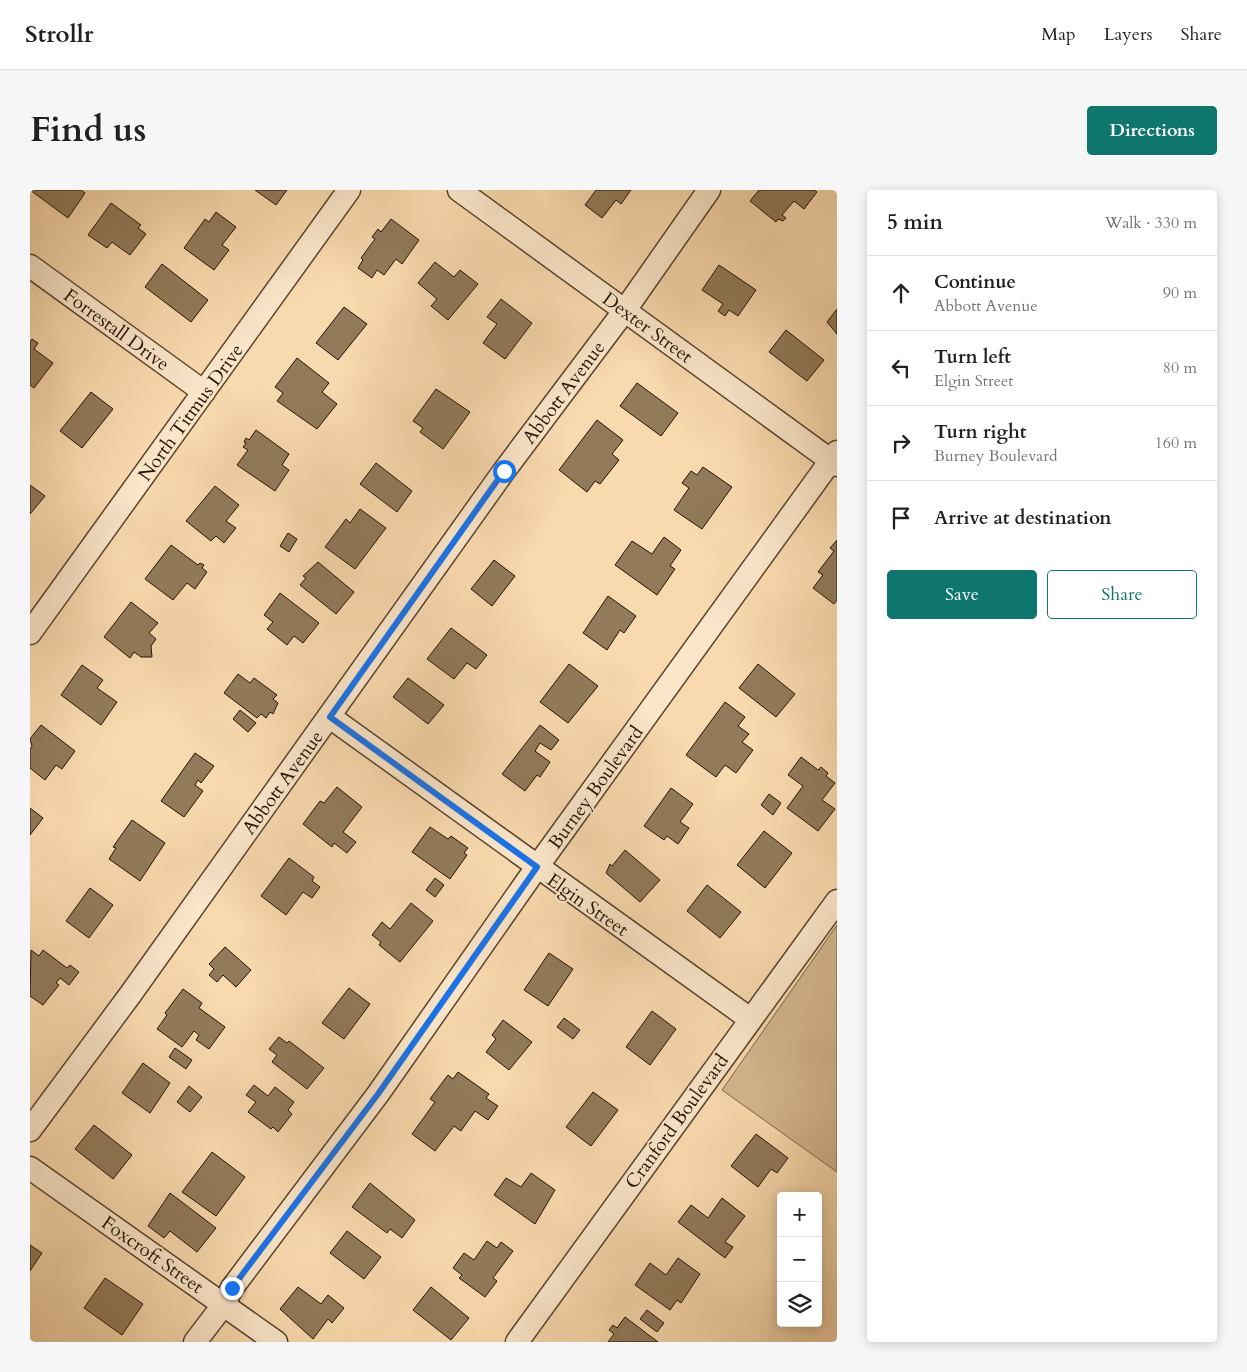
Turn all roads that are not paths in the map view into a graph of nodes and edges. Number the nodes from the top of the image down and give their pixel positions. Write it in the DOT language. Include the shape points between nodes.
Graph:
graph roads {
  1 [pos="349,190"];
  2 [pos="459,190"];
  3 [pos="709,190"];
  4 [pos="30,266"];
  5 [pos="625,310"];
  6 [pos="204,392"];
  7 [pos="835,459"];
  8 [pos="30,633"];
  9 [pos="330,717"];
  10 [pos="537,867"];
  11 [pos="837,901"];
  12 [pos="750,1019"];
  13 [pos="30,1130"];
  14 [pos="30,1168"];
  15 [pos="224,1304"];
  16 [pos="195,1342"];
  17 [pos="276,1342"];
  18 [pos="517,1342"];
  1 -- 6 [label="street, North Titmus Drive"];
  2 -- 5 [label="street, Dexter Street"];
  3 -- 5 [label="street, Abbott Avenue"];
  4 -- 6 [label="street, Forrestall Drive"];
  5 -- 7 [label="street, Dexter Street"];
  5 -- 9 [label="street, Abbott Avenue" via="504,471"];
  6 -- 8 [label="street, North Titmus Drive"];
  7 -- 10 [label="street, Burney Boulevard"];
  9 -- 10 [label="street, Elgin Street"];
  9 -- 13 [label="street, Abbott Avenue"];
  10 -- 12 [label="street, Elgin Street"];
  10 -- 15 [label="street, Burney Boulevard" via="378,1094 232,1288"];
  11 -- 12 [label="street, Cranford Boulevard"];
  12 -- 18 [label="street, Cranford Boulevard"];
  14 -- 15 [label="street, Foxcroft Street"];
  15 -- 16 [label="street, Burney Boulevard"];
  15 -- 17 [label="street, Foxcroft Street"];
}
